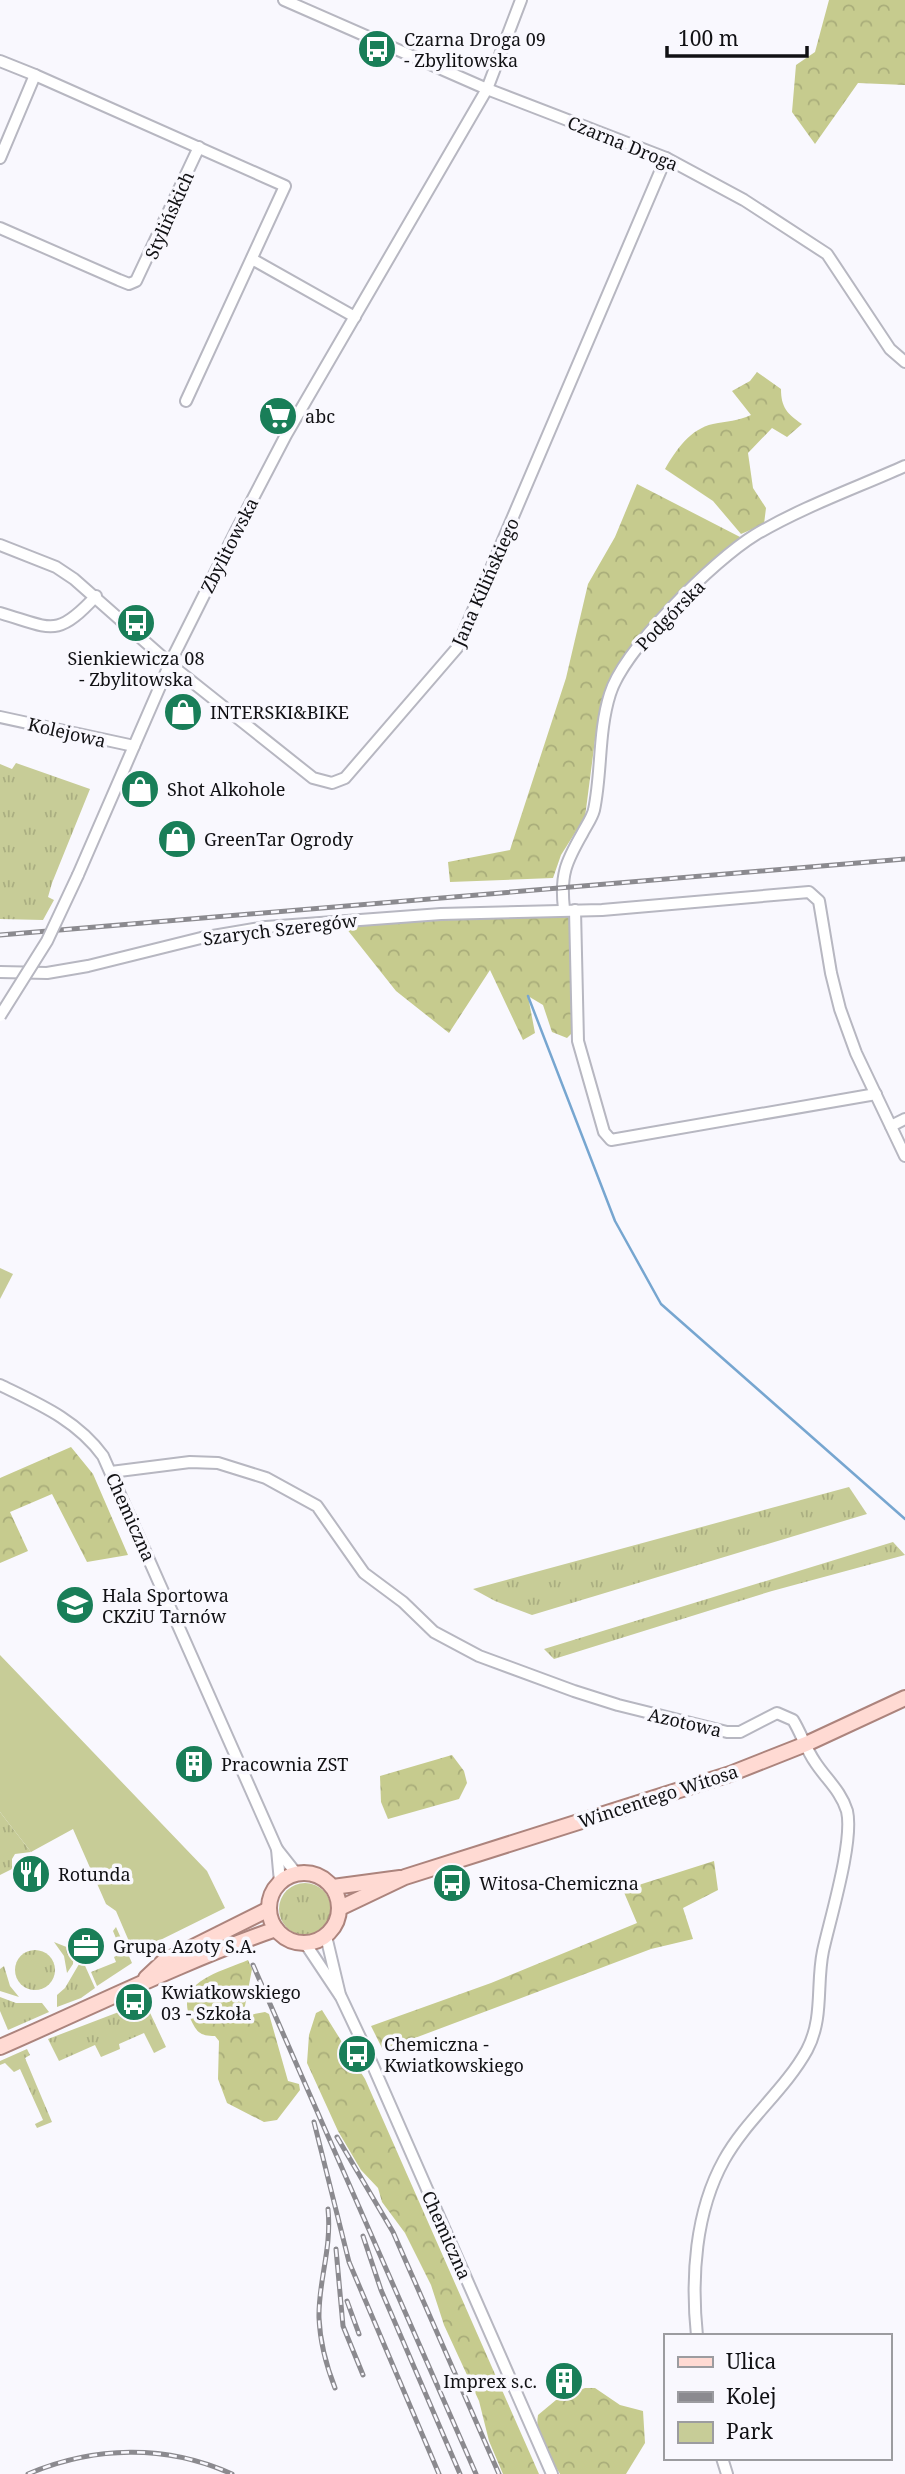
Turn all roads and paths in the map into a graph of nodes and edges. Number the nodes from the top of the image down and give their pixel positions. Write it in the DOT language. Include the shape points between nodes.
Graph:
graph roads {
  1 [pos="284,0"];
  2 [pos="521,0"];
  3 [pos="0,61"];
  4 [pos="35,75"];
  5 [pos="486,89"];
  6 [pos="199,147"];
  7 [pos="0,158"];
  8 [pos="666,158"];
  9 [pos="0,228"];
  10 [pos="252,260"];
  11 [pos="355,317"];
  12 [pos="905,362"];
  13 [pos="186,401"];
  14 [pos="905,466"];
  15 [pos="0,545"];
  16 [pos="96,596"];
  17 [pos="0,614"];
  18 [pos="171,661"];
  19 [pos="0,717"];
  20 [pos="134,746"];
  21 [pos="570,910"];
  22 [pos="0,972"];
  23 [pos="0,1016"];
  24 [pos="876,1094"];
  25 [pos="905,1119"];
  26 [pos="891,1126"];
  27 [pos="905,1156"];
  28 [pos="0,1385"];
  29 [pos="111,1472"];
  30 [pos="905,1698"];
  31 [pos="806,1744"];
  32 [pos="277,1849"];
  33 [pos="296,1873"];
  34 [pos="405,1877"];
  35 [pos="279,1882"];
  36 [pos="333,1886"];
  37 [pos="340,1908"];
  38 [pos="269,1909"];
  39 [pos="276,1930"];
  40 [pos="326,1936"];
  41 [pos="305,1943"];
  42 [pos="142,1981"];
  43 [pos="341,1997"];
  44 [pos="0,2047"];
  45 [pos="696,2334"];
  46 [pos="552,2474"];
  1 -- 5 [label="street, Czarna Droga"];
  2 -- 5 [label="street, Zbylitowska"];
  3 -- 4 [label="street"];
  4 -- 6 [label="street"];
  4 -- 7 [label="street"];
  5 -- 8 [label="street, Czarna Droga"];
  5 -- 11 [label="street, Zbylitowska"];
  6 -- 9 [label="street, Stylińskich" via="136,281 129,284"];
  6 -- 10 [label="street" via="285,186"];
  8 -- 12 [label="street, Czarna Droga" via="827,254 890,349"];
  8 -- 18 [label="street, Jana Kilińskiego" via="457,648 345,778 332,783 313,778"];
  10 -- 11 [label="street"];
  10 -- 13 [label="street"];
  11 -- 18 [label="street, Zbylitowska" via="276,453"];
  14 -- 21 [label="street, Podgórska" via="754,536 655,626 627,661 610,692 604,719 594,813 562,877"];
  15 -- 16 [label="street, Jana Kilińskiego" via="56,568"];
  16 -- 17 [label="street" via="62,628"];
  16 -- 18 [label="street, Jana Kilińskiego"];
  18 -- 20 [label="street, Zbylitowska"];
  19 -- 20 [label="street, Kolejowa"];
  20 -- 23 [label="street, Zbylitowska, bridge" via="47,941"];
  21 -- 22 [label="street, Szarych Szeregów" via="266,927 47,973"];
  21 -- 24 [label="street, Szarych Szeregów" via="802,891 814,895 823,917 840,1009"];
  21 -- 24 [label="street, Podgórska" via="578,1041 604,1132 611,1140"];
  24 -- 26 [label="street"];
  25 -- 26 [label="street"];
  26 -- 27 [label="street"];
  28 -- 29 [label="street, Chemiczna" via="78,1427"];
  29 -- 31 [label="street, Azotowa" via="218,1463 266,1478 317,1506 364,1573 446,1641 618,1705 727,1732 740,1732 777,1713 788,1716"];
  29 -- 32 [label="street, Chemiczna"];
  30 -- 31 [label="main road, Wincentego Witosa"];
  31 -- 34 [label="main road, Wincentego Witosa" via="663,1797"];
  31 -- 45 [label="street, Azotowa" via="839,1794 847,1811 848,1830 822,1954 816,2028 792,2072 724,2160 707,2202 695,2259"];
  32 -- 33 [label="street, Chemiczna"];
  32 -- 35 [label="street, Chemiczna"];
  33 -- 35 [label="main road"];
  33 -- 36 [label="main road" via="320,1876"];
  34 -- 36 [label="main road, Wincentego Witosa"];
  34 -- 37 [label="main road, Wincentego Witosa"];
  35 -- 38 [label="main road"];
  36 -- 37 [label="main road"];
  37 -- 40 [label="main road" via="335,1927"];
  38 -- 39 [label="main road"];
  38 -- 42 [label="main road" via="163,1962"];
  39 -- 41 [label="main road" via="289,1940"];
  39 -- 42 [label="main road"];
  40 -- 41 [label="main road"];
  40 -- 43 [label="street, Chemiczna"];
  41 -- 43 [label="street, Chemiczna"];
  42 -- 44 [label="main road"];
  43 -- 46 [label="street, Chemiczna"];
}
